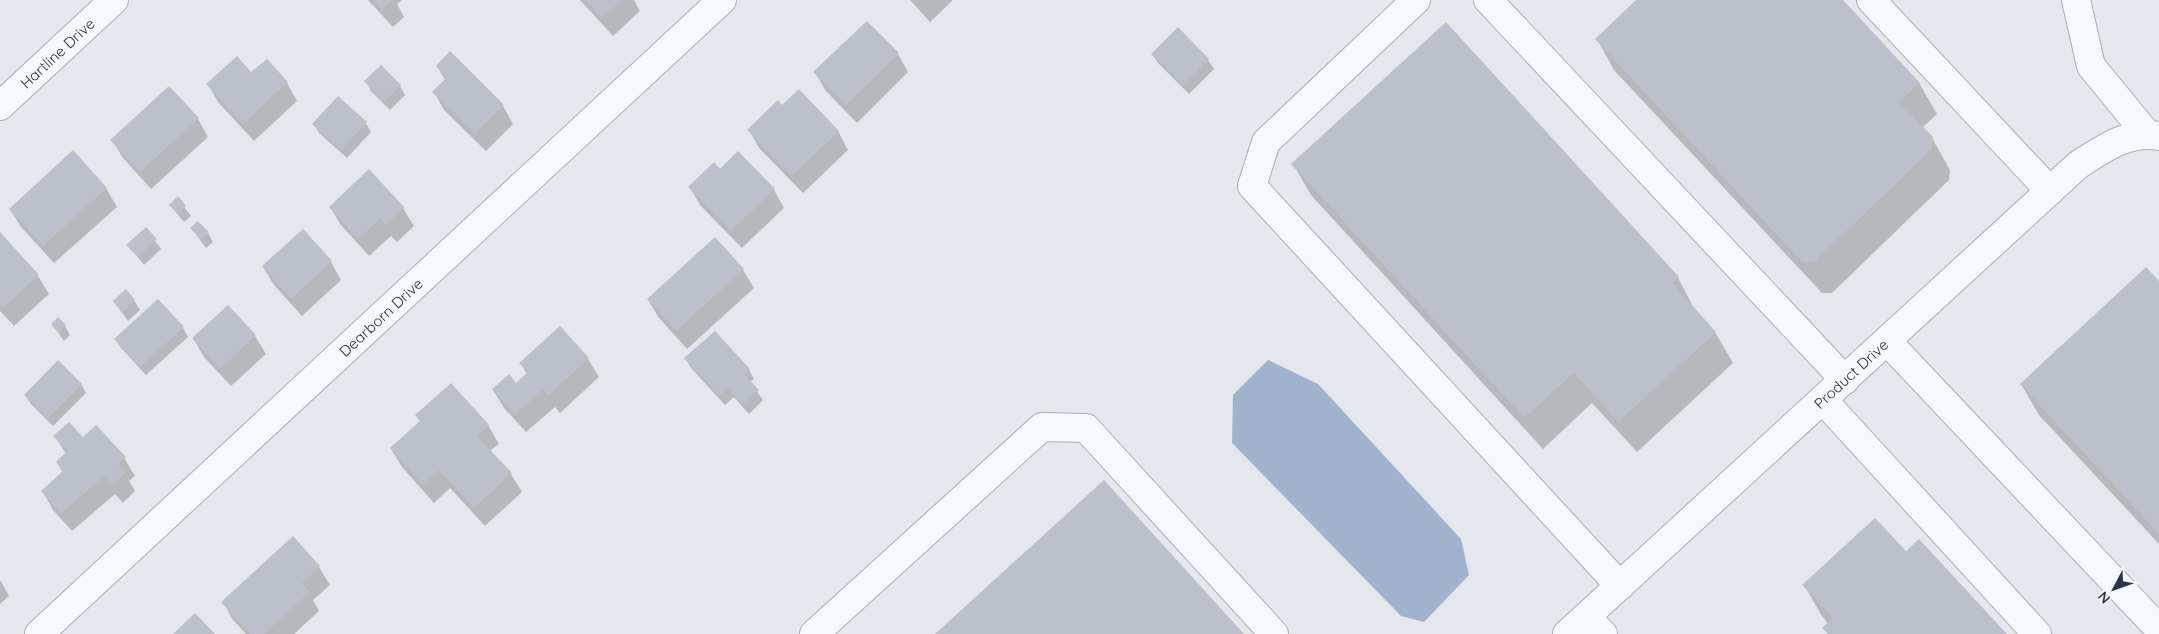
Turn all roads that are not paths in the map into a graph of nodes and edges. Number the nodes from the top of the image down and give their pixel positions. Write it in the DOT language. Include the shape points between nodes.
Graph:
graph roads {
  1 [pos="114,0"];
  2 [pos="722,0"];
  3 [pos="1416,0"];
  4 [pos="1488,0"];
  5 [pos="1871,0"];
  6 [pos="2076,0"];
  7 [pos="0,106"];
  8 [pos="2155,127"];
  9 [pos="2050,192"];
  10 [pos="1886,341"];
  11 [pos="1845,380"];
  12 [pos="1823,400"];
  13 [pos="1620,586"];
  14 [pos="1585,628"];
  15 [pos="2159,629"];
  16 [pos="39,634"];
  17 [pos="814,634"];
  18 [pos="1274,634"];
  19 [pos="2037,634"];
  1 -- 7 [label="street, Hartline Drive"];
  2 -- 16 [label="street, Dearborn Drive"];
  3 -- 13 [label="street" via="1266,142 1252,186"];
  4 -- 11 [label="street"];
  5 -- 9 [label="street"];
  6 -- 8 [label="street" via="2091,66"];
  8 -- 9 [label="street, Product Drive" via="2112,143 2078,165"];
  9 -- 10 [label="street, Product Drive"];
  10 -- 11 [label="street, Product Drive"];
  10 -- 15 [label="street"];
  11 -- 12 [label="street, Product Drive"];
  12 -- 13 [label="street, Product Drive"];
  12 -- 19 [label="street"];
  13 -- 14 [label="street, Product Drive"];
  17 -- 18 [label="street" via="1042,426 1086,428"];
}
